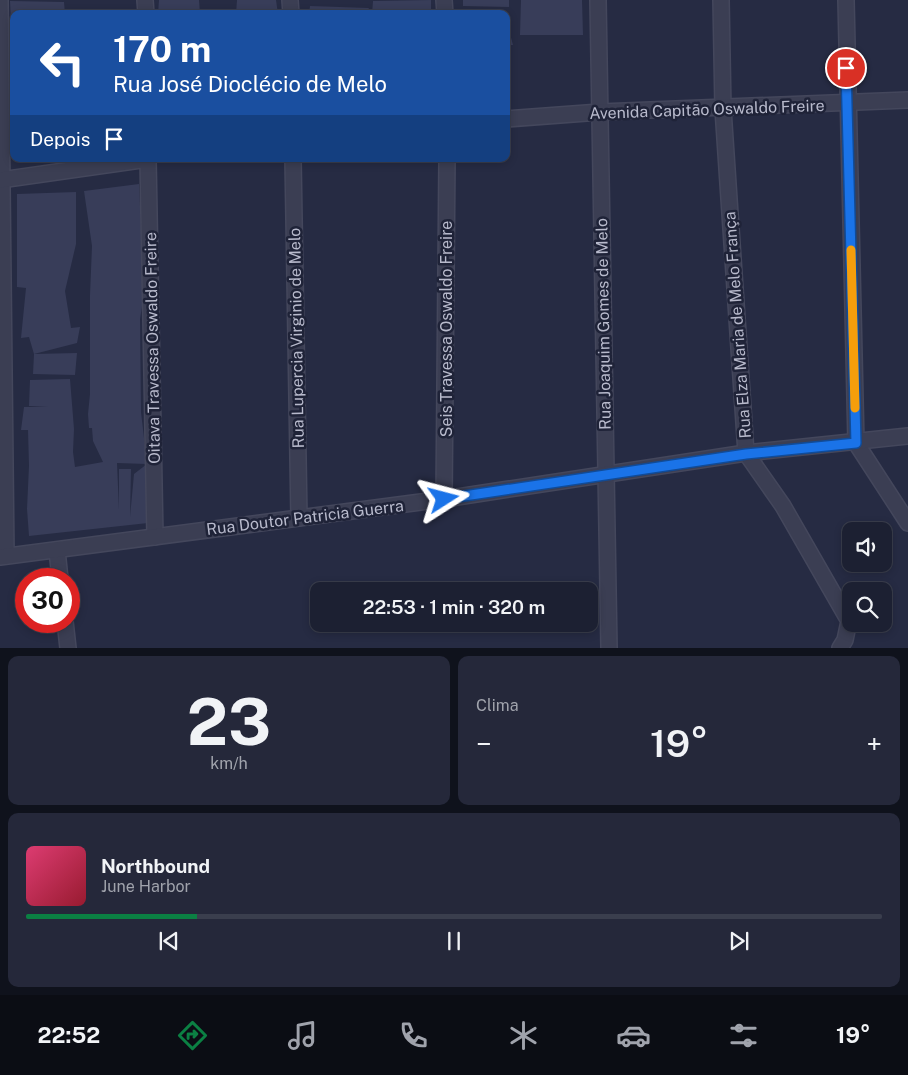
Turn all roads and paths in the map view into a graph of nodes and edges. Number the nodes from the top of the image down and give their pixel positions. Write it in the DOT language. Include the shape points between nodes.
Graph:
graph roads {
  1 [pos="0,0"];
  2 [pos="598,0"];
  3 [pos="721,0"];
  4 [pos="846,0"];
  5 [pos="908,100"];
  6 [pos="847,103"];
  7 [pos="722,108"];
  8 [pos="600,112"];
  9 [pos="510,119"];
  10 [pos="127,162"];
  11 [pos="148,162"];
  12 [pos="293,162"];
  13 [pos="447,162"];
  14 [pos="2,180"];
  15 [pos="908,436"];
  16 [pos="856,443"];
  17 [pos="746,454"];
  18 [pos="606,474"];
  19 [pos="444,499"];
  20 [pos="299,518"];
  21 [pos="908,523"];
  22 [pos="155,537"];
  23 [pos="57,550"];
  24 [pos="3,557"];
  25 [pos="59,568"];
  26 [pos="66,633"];
  27 [pos="68,648"];
  28 [pos="609,648"];
  29 [pos="840,648"];
  1 -- 14 [label="street"];
  2 -- 8 [label="street, Rua Joaquim Gomes de Melo"];
  3 -- 7 [label="street, Rua Elza Maria de Melo França"];
  4 -- 6 [label="street"];
  5 -- 6 [label="street, Avenida Capitão Oswaldo Freire"];
  6 -- 7 [label="street, Avenida Capitão Oswaldo Freire"];
  6 -- 16 [label="street"];
  7 -- 8 [label="street, Avenida Capitão Oswaldo Freire"];
  7 -- 17 [label="street, Rua Elza Maria de Melo França"];
  8 -- 9 [label="street, Avenida Capitão Oswaldo Freire"];
  8 -- 18 [label="street, Rua Joaquim Gomes de Melo"];
  10 -- 14 [label="street"];
  11 -- 22 [label="street, Oitava Travessa Oswaldo Freire"];
  12 -- 20 [label="street, Rua Lupercia Virginio de Melo"];
  13 -- 19 [label="street, Seis Travessa Oswaldo Freire"];
  14 -- 24 [label="street"];
  15 -- 16 [label="street, Rua Doutor Patricia Guerra"];
  16 -- 17 [label="street, Rua Doutor Patricia Guerra"];
  16 -- 21 [label="street"];
  17 -- 18 [label="street, Rua Doutor Patricia Guerra"];
  17 -- 29 [label="street, Rua Elza Maria de Melo França" via="783,506 850,621 846,640"];
  18 -- 19 [label="street, Rua Doutor Patricia Guerra"];
  18 -- 28 [label="street, Rua Joaquim Gomes de Melo"];
  19 -- 20 [label="street, Rua Doutor Patricia Guerra"];
  20 -- 22 [label="street, Rua Doutor Patricia Guerra"];
  22 -- 23 [label="street, Rua Doutor Patricia Guerra"];
  23 -- 24 [label="street, Rua Doutor Patricia Guerra"];
  23 -- 25 [label="street"];
  26 -- 27 [label="street"];
}
